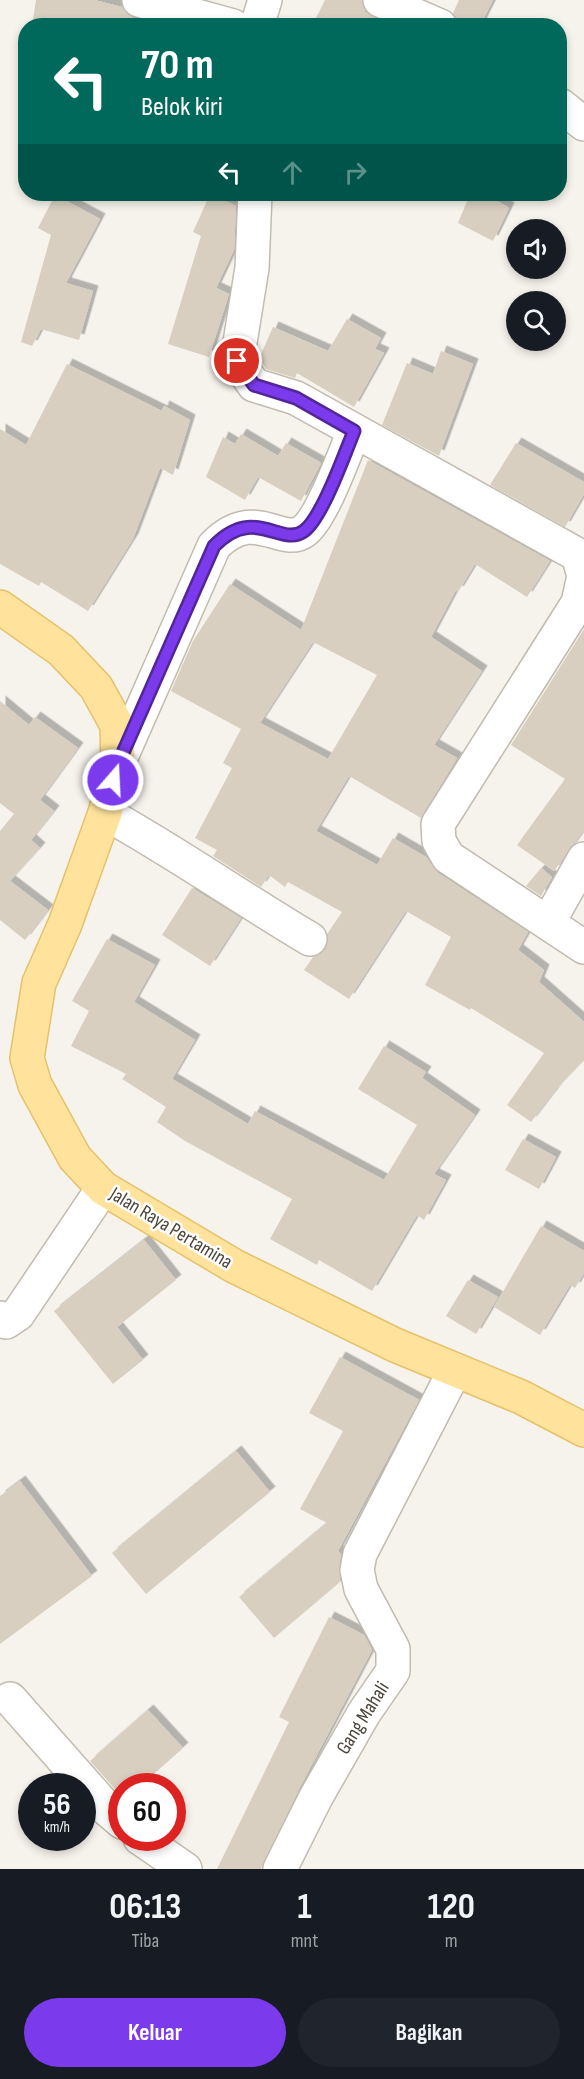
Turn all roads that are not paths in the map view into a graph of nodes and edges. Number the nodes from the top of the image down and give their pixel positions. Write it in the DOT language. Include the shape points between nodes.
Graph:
graph roads {
  1 [pos="139,0"];
  2 [pos="265,0"];
  3 [pos="380,0"];
  4 [pos="204,18"];
  5 [pos="259,18"];
  6 [pos="422,18"];
  7 [pos="567,111"];
  8 [pos="584,124"];
  9 [pos="255,201"];
  10 [pos="354,431"];
  11 [pos="0,607"];
  12 [pos="118,764"];
  13 [pos="105,813"];
  14 [pos="584,858"];
  15 [pos="548,923"];
  16 [pos="310,939"];
  17 [pos="584,947"];
  18 [pos="103,1188"];
  19 [pos="0,1318"];
  20 [pos="454,1370"];
  21 [pos="584,1430"];
  22 [pos="10,1699"];
  23 [pos="108,1810"];
  24 [pos="159,1851"];
  25 [pos="185,1869"];
  26 [pos="280,1869"];
  1 -- 4 [label="street"];
  2 -- 5 [label="street"];
  3 -- 6 [label="street"];
  7 -- 8 [label="street"];
  9 -- 10 [label="street" via="252,268 237,361 254,385 296,398"];
  10 -- 12 [label="street" via="320,510 304,531 293,535 251,526 228,531 214,546"];
  10 -- 15 [label="street" via="578,555 584,576 578,603 438,824 439,841 448,857"];
  11 -- 12 [label="main road, Jalan Raya Pertamina" via="61,650 96,687 117,725"];
  12 -- 13 [label="main road, Jalan Raya Pertamina"];
  13 -- 16 [label="street"];
  13 -- 18 [label="main road, Jalan Raya Pertamina" via="39,983 27,1058 35,1085 75,1158"];
  14 -- 15 [label="street"];
  15 -- 17 [label="street"];
  18 -- 19 [label="street" via="18,1314 6,1322"];
  18 -- 20 [label="main road, Jalan Raya Pertamina" via="234,1266"];
  20 -- 21 [label="main road, Jalan Raya Pertamina" via="521,1397"];
  20 -- 26 [label="street, Gang Mahali" via="360,1554 357,1570 361,1589 393,1649 393,1671 364,1713"];
  22 -- 23 [label="street"];
  24 -- 25 [label="street"];
}
